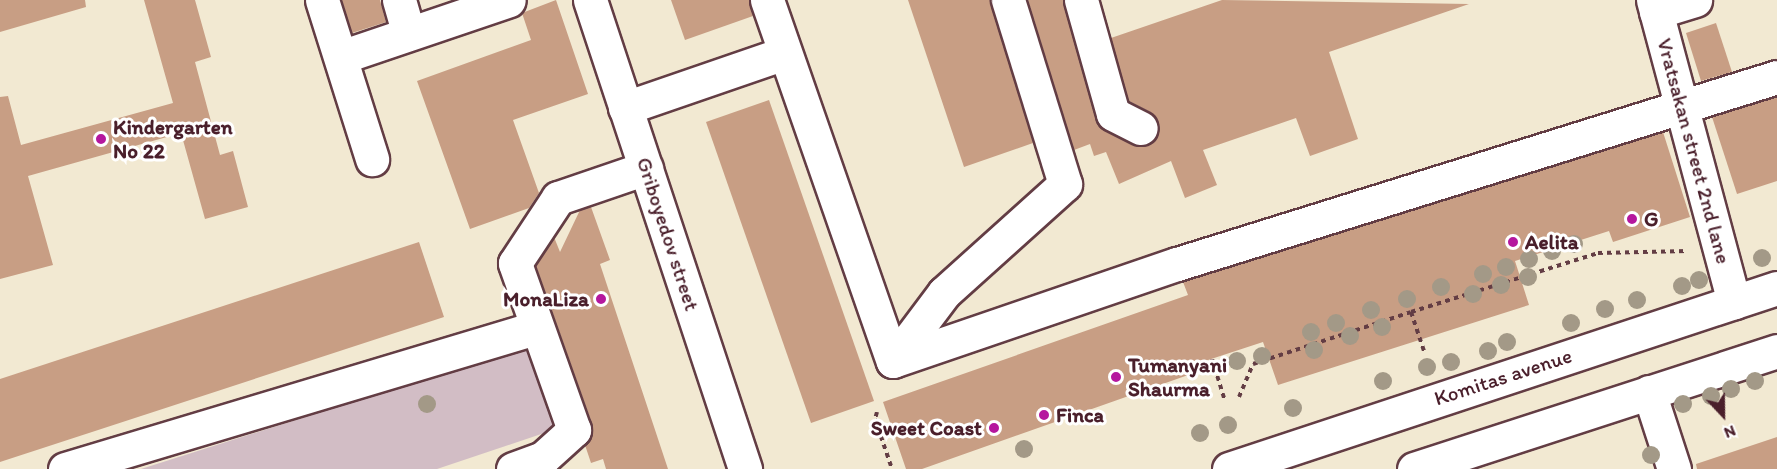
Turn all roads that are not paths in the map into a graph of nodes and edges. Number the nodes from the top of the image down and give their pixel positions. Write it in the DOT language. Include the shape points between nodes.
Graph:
graph roads {
  1 [pos="322,0"];
  2 [pos="399,0"];
  3 [pos="509,0"];
  4 [pos="590,0"];
  5 [pos="612,0"];
  6 [pos="767,0"];
  7 [pos="1008,0"];
  8 [pos="1080,0"];
  9 [pos="1695,0"];
  10 [pos="1654,6"];
  11 [pos="409,34"];
  12 [pos="785,53"];
  13 [pos="341,57"];
  14 [pos="1777,77"];
  15 [pos="1681,104"];
  16 [pos="635,105"];
  17 [pos="1141,128"];
  18 [pos="372,159"];
  19 [pos="646,168"];
  20 [pos="1777,288"];
  21 [pos="1734,302"];
  22 [pos="536,328"];
  23 [pos="1777,351"];
  24 [pos="893,361"];
  25 [pos="1648,392"];
  26 [pos="65,469"];
  27 [pos="513,469"];
  28 [pos="745,469"];
  29 [pos="767,469"];
  30 [pos="1229,469"];
  31 [pos="1414,469"];
  32 [pos="1674,469"];
  1 -- 13 [label="street"];
  2 -- 11 [label="street"];
  3 -- 11 [label="street"];
  4 -- 16 [label="street, Griboyedov street"];
  5 -- 16 [label="street, Griboyedov street"];
  6 -- 12 [label="street"];
  7 -- 24 [label="street" via="1065,184 944,292"];
  8 -- 17 [label="street" via="1113,114"];
  9 -- 10 [label="street"];
  10 -- 15 [label="street, Vratsakan street 2nd lane"];
  11 -- 13 [label="street"];
  12 -- 16 [label="street"];
  12 -- 24 [label="street"];
  13 -- 18 [label="street"];
  14 -- 15 [label="street"];
  15 -- 21 [label="street, Vratsakan street 2nd lane"];
  15 -- 24 [label="street" via="1177,264"];
  16 -- 19 [label="street, Griboyedov street"];
  16 -- 29 [label="street, Griboyedov street"];
  19 -- 22 [label="street" via="558,198 515,263"];
  19 -- 28 [label="street, Griboyedov street"];
  20 -- 21 [label="street, Komitas avenue"];
  21 -- 30 [label="street, Komitas avenue"];
  22 -- 26 [label="street"];
  22 -- 27 [label="street" via="574,430 543,458"];
  23 -- 25 [label="street"];
  25 -- 31 [label="street"];
  25 -- 32 [label="street"];
}
